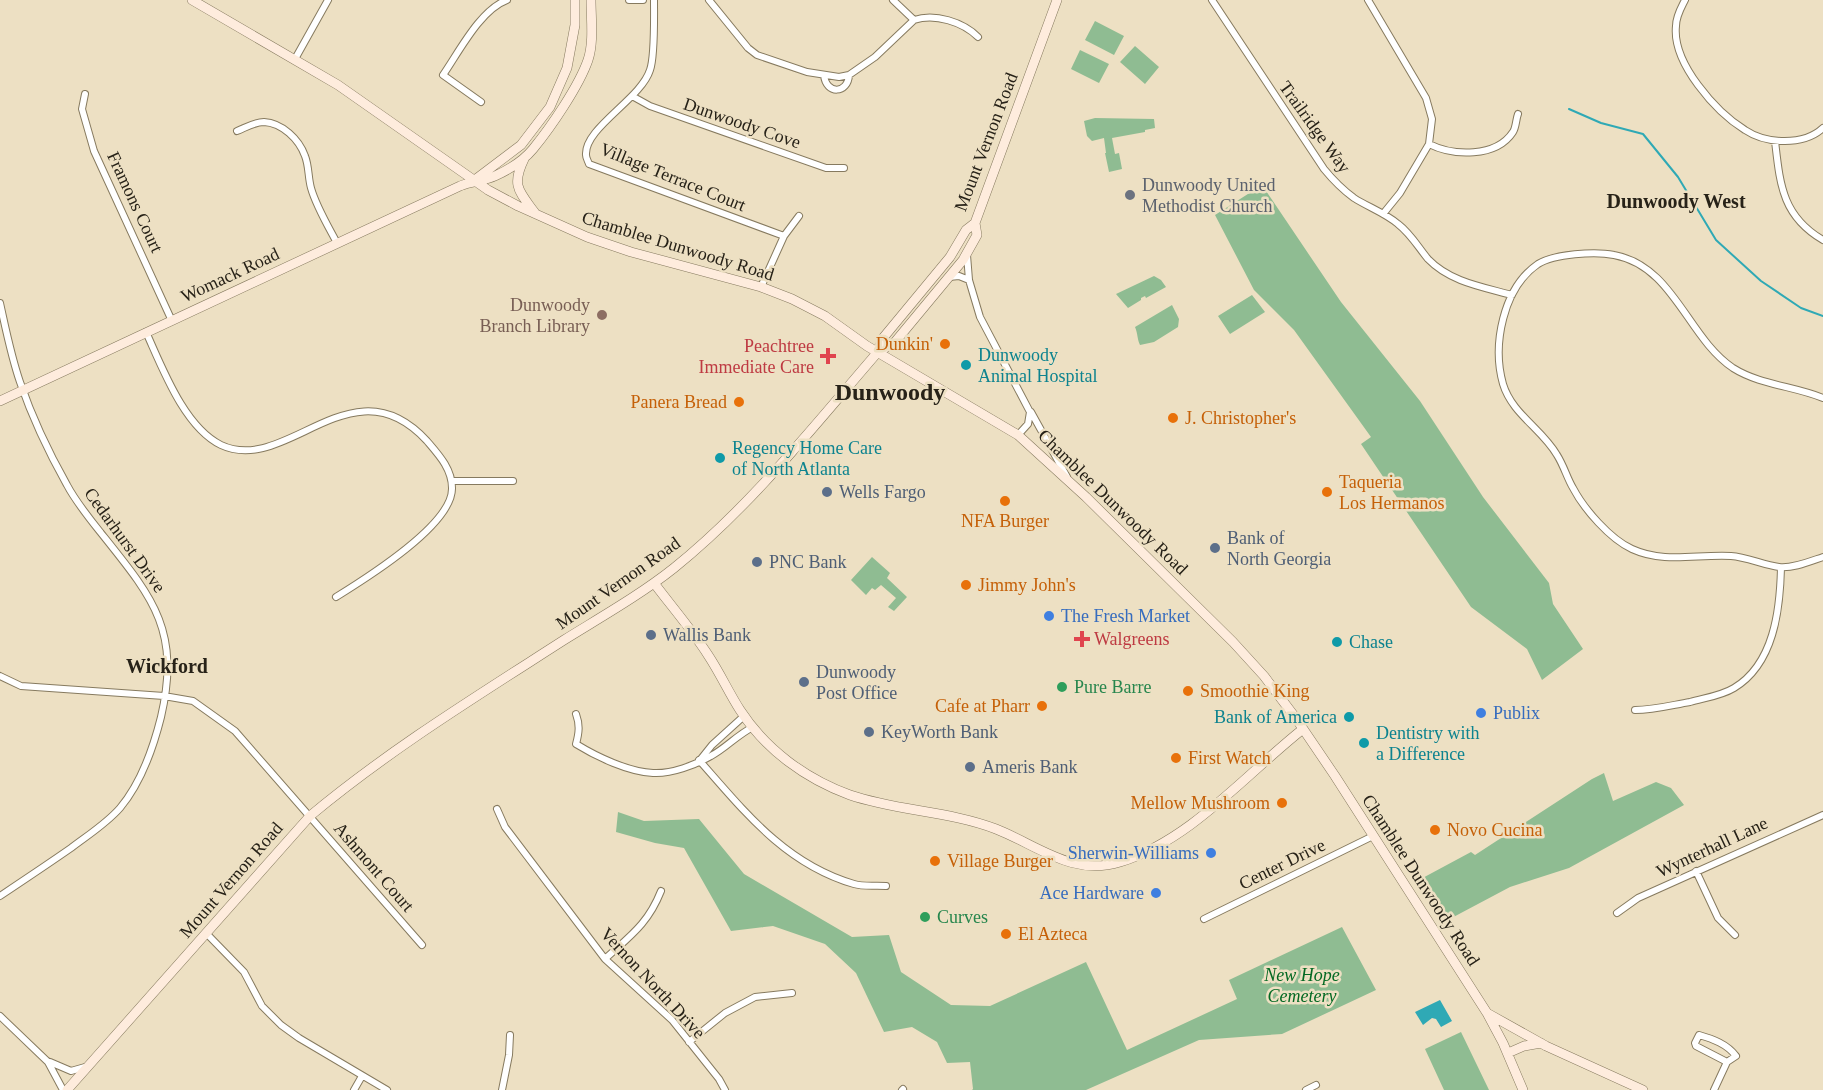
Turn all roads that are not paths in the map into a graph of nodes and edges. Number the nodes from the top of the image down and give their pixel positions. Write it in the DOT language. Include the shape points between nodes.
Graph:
graph roads {
  1 [pos="192,0"];
  2 [pos="328,0"];
  3 [pos="507,0"];
  4 [pos="574,0"];
  5 [pos="591,0"];
  6 [pos="629,0"];
  7 [pos="643,0"];
  8 [pos="654,0"];
  9 [pos="709,0"];
  10 [pos="892,0"];
  11 [pos="1054,0"];
  12 [pos="1212,0"];
  13 [pos="1368,0"];
  14 [pos="1685,0"];
  15 [pos="914,20"];
  16 [pos="978,37"];
  17 [pos="295,59"];
  18 [pos="824,75"];
  19 [pos="849,75"];
  20 [pos="86,94"];
  21 [pos="632,96"];
  22 [pos="481,102"];
  23 [pos="1518,114"];
  24 [pos="1823,128"];
  25 [pos="237,131"];
  26 [pos="1775,141"];
  27 [pos="1429,144"];
  28 [pos="525,157"];
  29 [pos="844,168"];
  30 [pos="474,180"];
  31 [pos="537,214"];
  32 [pos="1383,214"];
  33 [pos="799,216"];
  34 [pos="975,223"];
  35 [pos="784,236"];
  36 [pos="1823,240"];
  37 [pos="337,243"];
  38 [pos="967,254"];
  39 [pos="949,278"];
  40 [pos="969,280"];
  41 [pos="761,287"];
  42 [pos="1512,295"];
  43 [pos="0,303"];
  44 [pos="172,321"];
  45 [pos="146,332"];
  46 [pos="877,353"];
  47 [pos="23,390"];
  48 [pos="1823,399"];
  49 [pos="0,401"];
  50 [pos="1030,412"];
  51 [pos="1018,435"];
  52 [pos="1068,480"];
  53 [pos="452,481"];
  54 [pos="513,481"];
  55 [pos="1823,557"];
  56 [pos="1781,568"];
  57 [pos="654,583"];
  58 [pos="336,597"];
  59 [pos="0,676"];
  60 [pos="164,696"];
  61 [pos="1635,710"];
  62 [pos="576,714"];
  63 [pos="744,716"];
  64 [pos="753,728"];
  65 [pos="1303,729"];
  66 [pos="699,760"];
  67 [pos="497,809"];
  68 [pos="307,813"];
  69 [pos="1823,815"];
  70 [pos="1373,836"];
  71 [pos="1696,871"];
  72 [pos="886,886"];
  73 [pos="661,891"];
  74 [pos="0,896"];
  75 [pos="1617,913"];
  76 [pos="1204,919"];
  77 [pos="206,933"];
  78 [pos="1735,935"];
  79 [pos="422,945"];
  80 [pos="604,959"];
  81 [pos="792,993"];
  82 [pos="1487,1013"];
  83 [pos="0,1016"];
  84 [pos="510,1035"];
  85 [pos="689,1042"];
  86 [pos="1541,1043"];
  87 [pos="1508,1053"];
  88 [pos="48,1062"];
  89 [pos="1727,1062"];
  90 [pos="88,1065"];
  91 [pos="362,1076"];
  92 [pos="1316,1085"];
  93 [pos="65,1090"];
  94 [pos="354,1090"];
  95 [pos="387,1090"];
  96 [pos="502,1090"];
  97 [pos="725,1090"];
  98 [pos="1306,1090"];
  99 [pos="1523,1090"];
  100 [pos="1644,1090"];
  101 [pos="1714,1090"];
  1 -- 17 [label="street, Chamblee Dunwoody Road"];
  2 -- 17 [label="street"];
  3 -- 22 [label="street" via="486,15 442,75"];
  4 -- 30 [label="street" via="575,25 567,68 549,107 521,145"];
  5 -- 28 [label="street" via="589,59 560,110"];
  6 -- 7 [label="street"];
  8 -- 21 [label="street, Village Terrace Court" via="650,70"];
  9 -- 18 [label="street" via="757,55"];
  10 -- 15 [label="street"];
  11 -- 34 [label="street, Mount Vernon Road"];
  12 -- 32 [label="street, Trailridge Way" via="1324,169 1353,197"];
  13 -- 27 [label="street" via="1426,98 1431,119"];
  14 -- 26 [label="street" via="1679,10 1677,41 1692,75 1722,112 1747,132"];
  15 -- 16 [label="street" via="922,17 957,22"];
  15 -- 19 [label="street" via="875,57"];
  17 -- 30 [label="street, Chamblee Dunwoody Road"];
  18 -- 19 [label="street"];
  18 -- 19 [label="street" via="829,88 838,90 849,82"];
  20 -- 44 [label="street, Framons Court" via="82,109 94,152"];
  21 -- 29 [label="street, Dunwoody Cove" via="650,106 826,168"];
  21 -- 35 [label="street, Village Terrace Court" via="588,144 589,164"];
  23 -- 27 [label="street" via="1513,132 1489,149 1459,152"];
  24 -- 26 [label="street" via="1802,139"];
  25 -- 37 [label="street" via="264,122 290,133 305,155 311,188"];
  26 -- 36 [label="street" via="1785,199 1796,219"];
  27 -- 32 [label="street" via="1400,194"];
  28 -- 30 [label="street" via="494,177"];
  28 -- 31 [label="street" via="516,182"];
  30 -- 31 [label="street, Chamblee Dunwoody Road"];
  30 -- 37 [label="street, Womack Road"];
  31 -- 41 [label="street, Chamblee Dunwoody Road" via="560,227 631,252"];
  32 -- 42 [label="street, Trailridge Way" via="1406,231 1437,267 1457,279"];
  33 -- 35 [label="street"];
  34 -- 38 [label="street" via="977,235"];
  34 -- 46 [label="street, Mount Vernon Road" via="883,338"];
  35 -- 41 [label="street"];
  37 -- 44 [label="street, Womack Road"];
  38 -- 39 [label="street"];
  38 -- 40 [label="street"];
  39 -- 40 [label="street"];
  39 -- 46 [label="street" via="895,342"];
  40 -- 50 [label="street" via="980,317"];
  41 -- 46 [label="street, Chamblee Dunwoody Road" via="814,309"];
  42 -- 48 [label="street" via="1539,264 1560,257 1614,255 1635,263 1668,289 1700,334 1734,368"];
  42 -- 56 [label="street" via="1500,343 1503,384 1512,404 1558,455 1573,489 1600,525 1630,548 1660,558 1732,556"];
  43 -- 47 [label="street, Cedarhurst Drive"];
  44 -- 45 [label="street, Womack Road"];
  45 -- 47 [label="street, Womack Road"];
  45 -- 53 [label="street" via="188,415 219,444 252,450 337,417 372,411 405,423 424,438 446,466"];
  46 -- 51 [label="street, Chamblee Dunwoody Road"];
  46 -- 57 [label="street, Mount Vernon Road" via="738,510"];
  47 -- 49 [label="street, Womack Road"];
  47 -- 60 [label="street, Cedarhurst Drive" via="68,487 154,606 166,647"];
  50 -- 51 [label="street" via="1028,424"];
  50 -- 52 [label="street"];
  51 -- 52 [label="street, Chamblee Dunwoody Road"];
  52 -- 65 [label="street, Chamblee Dunwoody Road" via="1233,642"];
  53 -- 54 [label="street"];
  53 -- 58 [label="street" via="446,509 433,525 401,553"];
  55 -- 56 [label="street"];
  56 -- 61 [label="street" via="1777,618 1759,665 1750,676 1733,689 1714,696"];
  57 -- 63 [label="street" via="706,652"];
  57 -- 68 [label="street, Mount Vernon Road" via="414,736"];
  59 -- 60 [label="street, Ashmont Court" via="21,686"];
  60 -- 68 [label="street, Ashmont Court" via="193,701 235,731"];
  60 -- 74 [label="street, Cedarhurst Drive" via="157,734 143,771 121,806 102,825"];
  62 -- 66 [label="street" via="576,744 594,756 653,773 674,771"];
  63 -- 64 [label="street"];
  63 -- 66 [label="street"];
  64 -- 65 [label="street" via="797,768 836,789 866,800 971,821 1053,858 1092,866 1133,858 1170,837 1225,798"];
  64 -- 66 [label="street"];
  65 -- 70 [label="street, Chamblee Dunwoody Road"];
  66 -- 72 [label="street" via="783,849 856,885"];
  67 -- 80 [label="street, Vernon North Drive" via="505,827"];
  68 -- 77 [label="street, Mount Vernon Road"];
  68 -- 79 [label="street, Ashmont Court"];
  69 -- 71 [label="street, Wynterhall Lane"];
  70 -- 76 [label="street, Center Drive"];
  70 -- 82 [label="street, Chamblee Dunwoody Road"];
  71 -- 75 [label="street, Wynterhall Lane" via="1638,898"];
  71 -- 78 [label="street" via="1718,918"];
  73 -- 80 [label="street" via="644,924"];
  77 -- 90 [label="street, Mount Vernon Road"];
  77 -- 91 [label="street" via="244,972 262,1006 281,1025"];
  80 -- 85 [label="street, Vernon North Drive" via="672,1020"];
  81 -- 85 [label="street" via="755,997 725,1013"];
  82 -- 86 [label="street, Chamblee Dunwoody Road"];
  82 -- 87 [label="street"];
  83 -- 88 [label="street"];
  84 -- 96 [label="street"];
  85 -- 97 [label="street, Vernon North Drive"];
  86 -- 87 [label="street"];
  86 -- 100 [label="street, Chamblee Dunwoody Road"];
  87 -- 99 [label="street"];
  88 -- 90 [label="street" via="71,1071"];
  88 -- 93 [label="street"];
  89 -- 89 [label="street" via="1736,1056 1730,1048 1699,1035 1696,1046"];
  89 -- 101 [label="street"];
  90 -- 93 [label="street, Mount Vernon Road"];
  91 -- 94 [label="street"];
  91 -- 95 [label="street"];
  92 -- 98 [label="street"];
}
